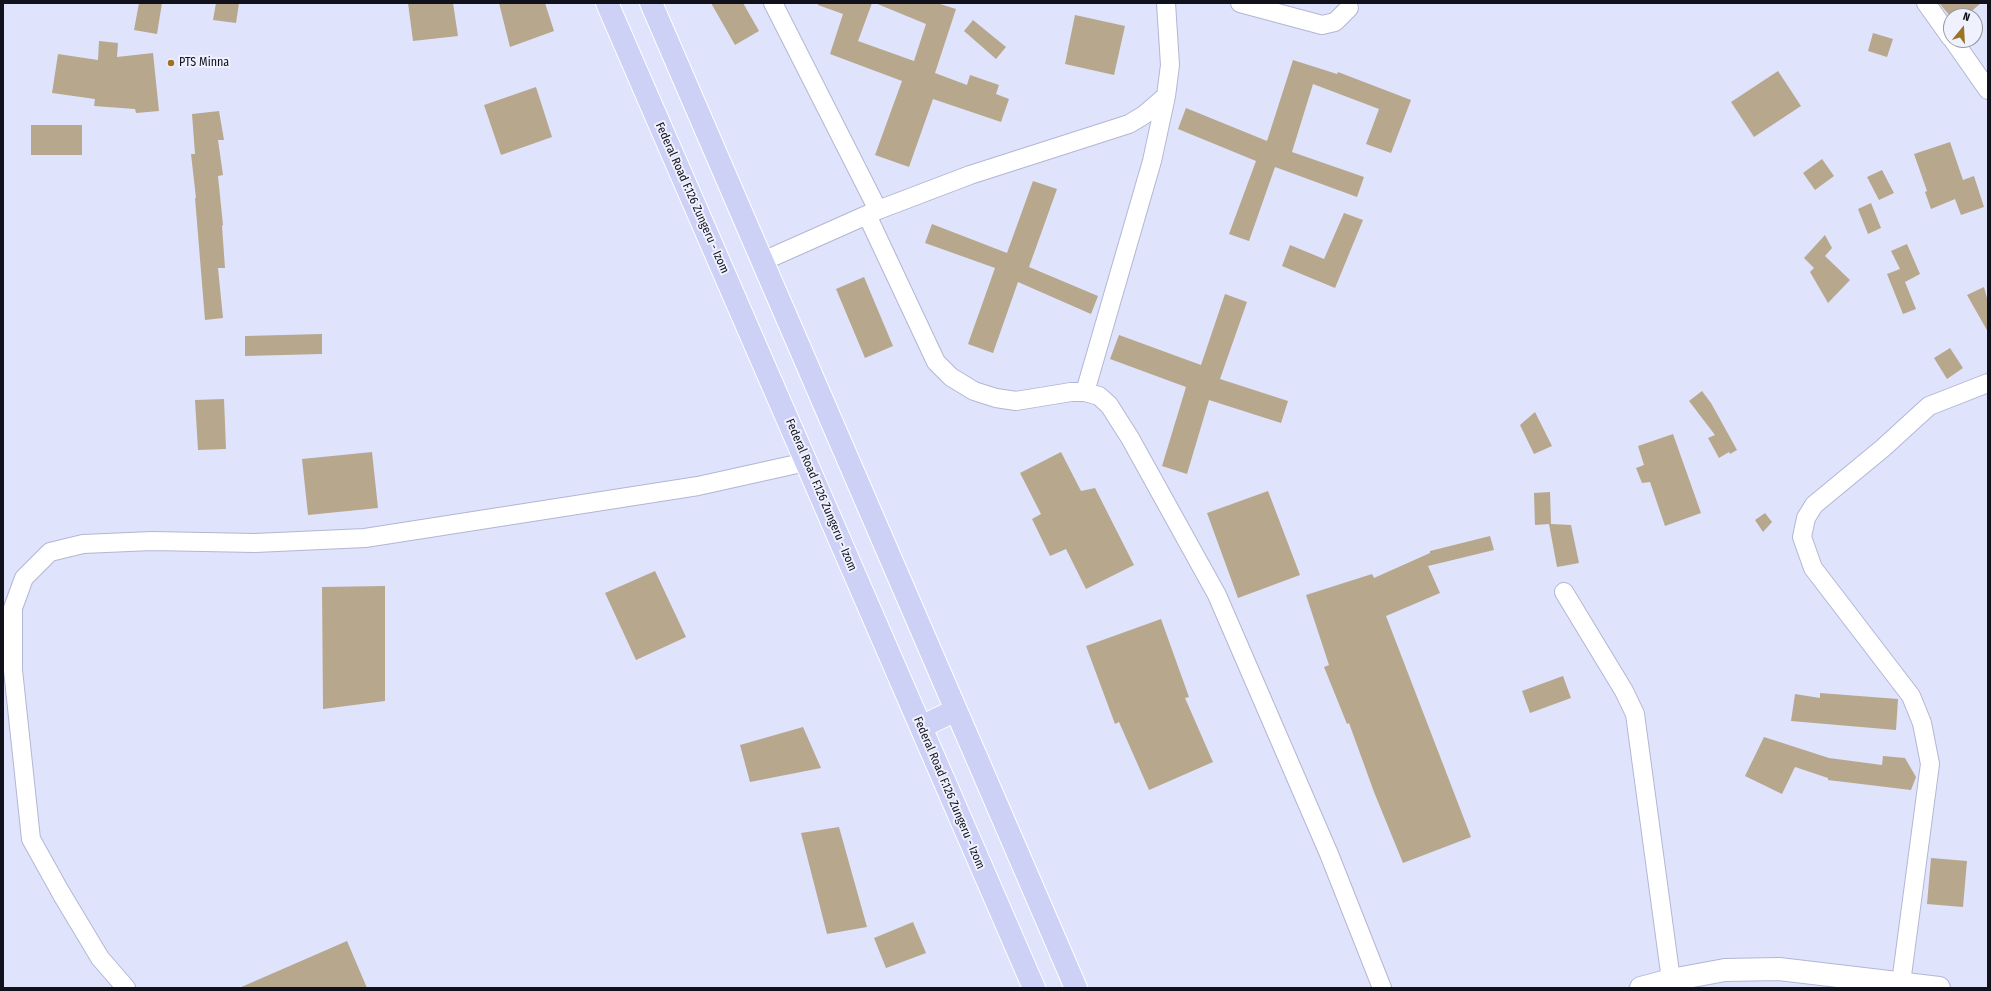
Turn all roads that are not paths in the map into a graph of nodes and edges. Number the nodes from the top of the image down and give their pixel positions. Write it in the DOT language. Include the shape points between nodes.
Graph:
graph roads {
  1 [pos="607,3"];
  2 [pos="651,3"];
  3 [pos="773,3"];
  4 [pos="1166,3"];
  5 [pos="1240,3"];
  6 [pos="1926,3"];
  7 [pos="1349,8"];
  8 [pos="1943,27"];
  9 [pos="1958,48"];
  10 [pos="1988,90"];
  11 [pos="1166,96"];
  12 [pos="872,212"];
  13 [pos="762,262"];
  14 [pos="1988,383"];
  15 [pos="1085,392"];
  16 [pos="806,462"];
  17 [pos="1564,592"];
  18 [pos="956,710"];
  19 [pos="921,727"];
  20 [pos="1671,980"];
  21 [pos="1900,983"];
  22 [pos="126,988"];
  23 [pos="1034,988"];
  24 [pos="1076,988"];
  25 [pos="1382,988"];
  26 [pos="1641,988"];
  27 [pos="1939,988"];
  1 -- 16 [label="main road, Federal Road F.126 Zungeru - Izom"];
  2 -- 13 [label="main road"];
  3 -- 12 [label="street"];
  4 -- 11 [label="street" via="1170,65"];
  5 -- 7 [label="street" via="1322,25 1335,22"];
  6 -- 8 [label="street"];
  9 -- 10 [label="street"];
  11 -- 12 [label="street" via="1129,124 970,175"];
  11 -- 15 [label="street" via="1152,161"];
  12 -- 13 [label="street"];
  12 -- 15 [label="street" via="936,362 951,378 974,391 1016,401"];
  13 -- 18 [label="main road"];
  14 -- 21 [label="street" via="1929,406 1814,505 1806,518 1802,536 1813,568 1911,696 1922,723 1930,764"];
  15 -- 25 [label="street" via="1099,396 1109,405 1217,595 1329,854"];
  16 -- 19 [label="main road, Federal Road F.126 Zungeru - Izom"];
  16 -- 22 [label="street" via="698,486 365,538 255,543 152,541 83,544 50,552 24,578 14,608 13,670 31,839 100,958"];
  17 -- 20 [label="street" via="1624,690 1635,714"];
  18 -- 19 [label="main road"];
  18 -- 24 [label="main road"];
  19 -- 23 [label="main road, Federal Road F.126 Zungeru - Izom"];
  20 -- 21 [label="street" via="1725,970 1779,969"];
  20 -- 26 [label="street"];
  21 -- 27 [label="street"];
}
